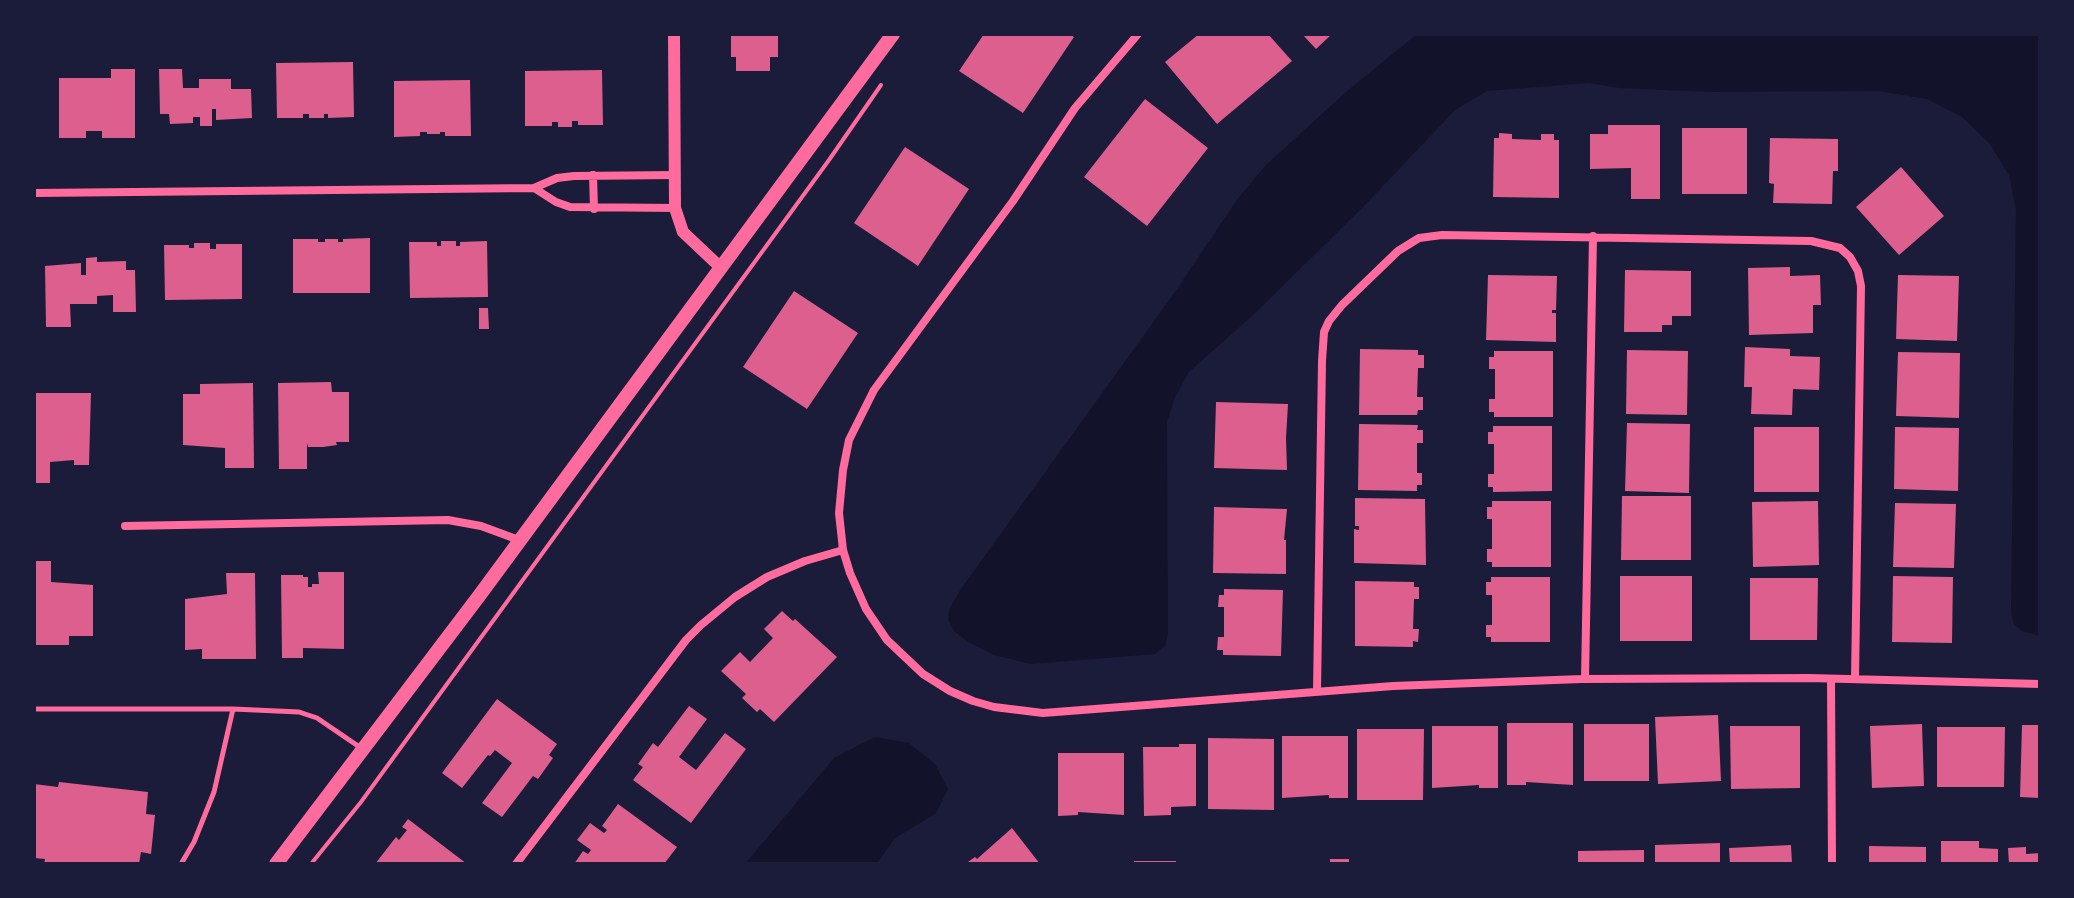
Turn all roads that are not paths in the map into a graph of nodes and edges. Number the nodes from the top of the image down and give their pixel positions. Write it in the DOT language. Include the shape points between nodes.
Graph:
graph roads {
  1 [pos="674,34"];
  2 [pos="893,34"];
  3 [pos="1138,34"];
  4 [pos="593,175"];
  5 [pos="675,175"];
  6 [pos="534,188"];
  7 [pos="34,193"];
  8 [pos="675,208"];
  9 [pos="594,209"];
  10 [pos="1593,236"];
  11 [pos="719,266"];
  12 [pos="125,526"];
  13 [pos="519,540"];
  14 [pos="843,550"];
  15 [pos="1585,679"];
  16 [pos="1831,679"];
  17 [pos="1855,679"];
  18 [pos="2040,684"];
  19 [pos="1317,691"];
  20 [pos="34,709"];
  21 [pos="233,709"];
  22 [pos="363,750"];
  23 [pos="181,864"];
  24 [pos="276,864"];
  25 [pos="516,864"];
  26 [pos="1832,864"];
  1 -- 5 [label="street"];
  2 -- 11 [label="main road"];
  3 -- 14 [label="street" via="1075,108 866,403 849,440 843,470"];
  4 -- 5 [label="street"];
  4 -- 6 [label="street" via="557,178"];
  4 -- 9 [label="street"];
  5 -- 8 [label="street"];
  6 -- 7 [label="street"];
  6 -- 9 [label="street" via="556,202"];
  8 -- 9 [label="street"];
  8 -- 11 [label="street" via="683,232"];
  10 -- 15 [label="street"];
  10 -- 17 [label="street" via="1811,241 1840,248 1854,263 1861,286"];
  10 -- 19 [label="street" via="1419,238 1398,251 1333,316 1324,332 1322,361"];
  11 -- 13 [label="main road"];
  12 -- 13 [label="street" via="448,520"];
  13 -- 22 [label="main road"];
  14 -- 19 [label="street" via="866,609 887,640 932,680 984,704 1055,712"];
  14 -- 25 [label="street" via="767,577 701,625"];
  15 -- 16 [label="street"];
  15 -- 19 [label="street"];
  16 -- 17 [label="street"];
  16 -- 26 [label="street"];
  17 -- 18 [label="street"];
  20 -- 21 [label="lane"];
  21 -- 22 [label="lane" via="299,712 317,718"];
  21 -- 23 [label="lane" via="214,792"];
  22 -- 24 [label="main road"];
}
